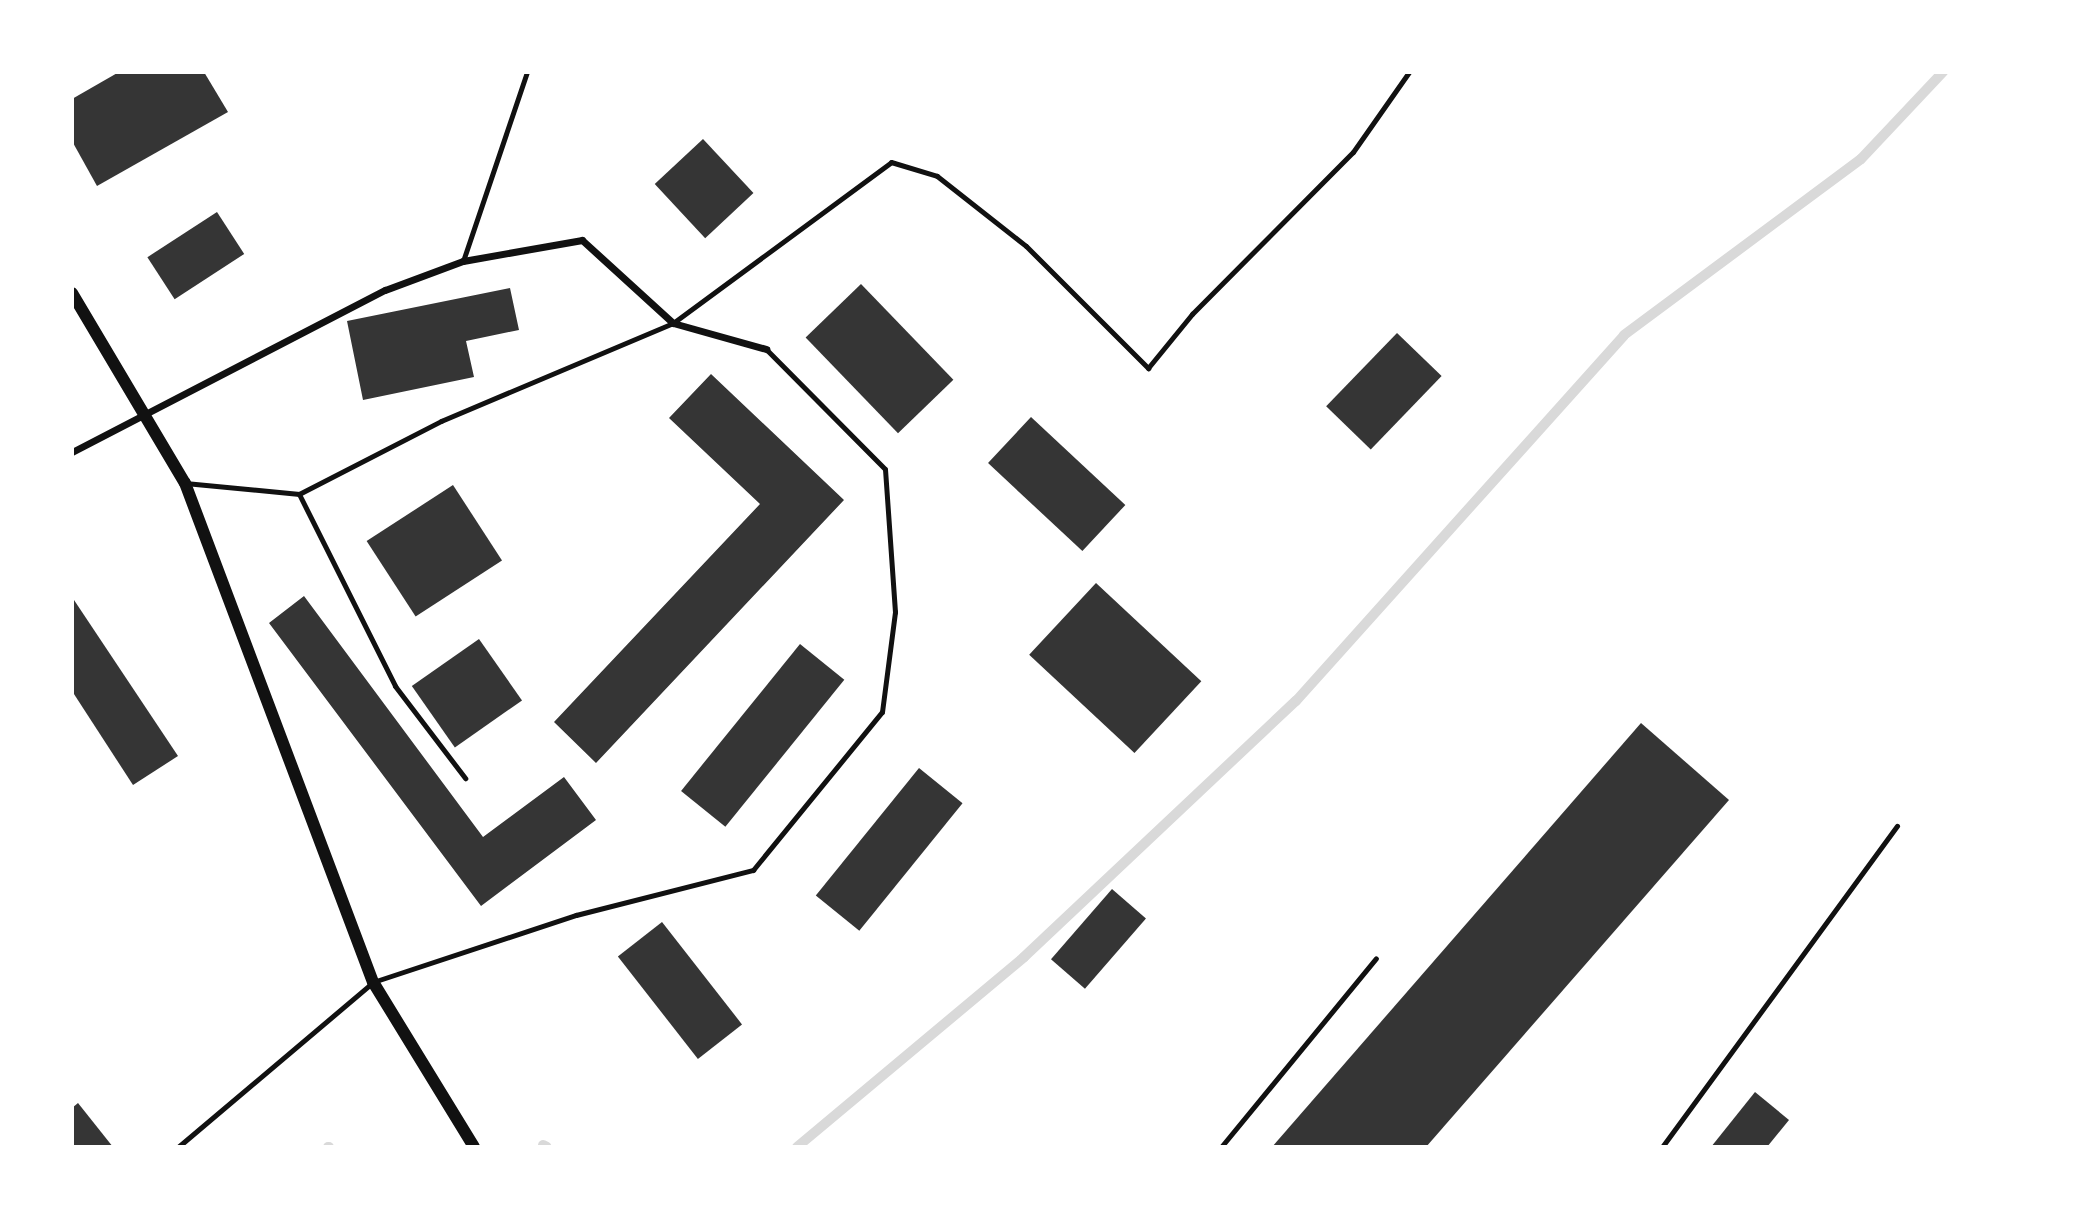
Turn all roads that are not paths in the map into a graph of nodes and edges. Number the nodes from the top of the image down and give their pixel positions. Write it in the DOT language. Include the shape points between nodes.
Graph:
graph roads {
  1 [pos="527,72"];
  2 [pos="1409,72"];
  3 [pos="464,261"];
  4 [pos="72,293"];
  5 [pos="673,323"];
  6 [pos="766,349"];
  7 [pos="149,418"];
  8 [pos="72,452"];
  9 [pos="184,483"];
  10 [pos="299,494"];
  11 [pos="465,778"];
  12 [pos="1897,826"];
  13 [pos="1376,958"];
  14 [pos="373,982"];
  15 [pos="178,1147"];
  16 [pos="474,1147"];
  17 [pos="1221,1147"];
  18 [pos="1662,1147"];
  1 -- 3 [label="lane"];
  2 -- 5 [label="lane" via="1353,152 1148,368 1026,246 937,176 891,162"];
  3 -- 5 [label="street" via="582,240"];
  3 -- 7 [label="street" via="385,290"];
  4 -- 7 [label="street"];
  5 -- 6 [label="street"];
  5 -- 10 [label="lane" via="441,421"];
  6 -- 14 [label="lane" via="885,469 895,612 883,712 753,870 576,915"];
  7 -- 8 [label="street"];
  7 -- 9 [label="street"];
  9 -- 10 [label="lane"];
  9 -- 14 [label="street"];
  10 -- 11 [label="lane" via="395,686"];
  12 -- 18 [label="lane"];
  13 -- 17 [label="lane"];
  14 -- 15 [label="lane"];
  14 -- 16 [label="street"];
}
